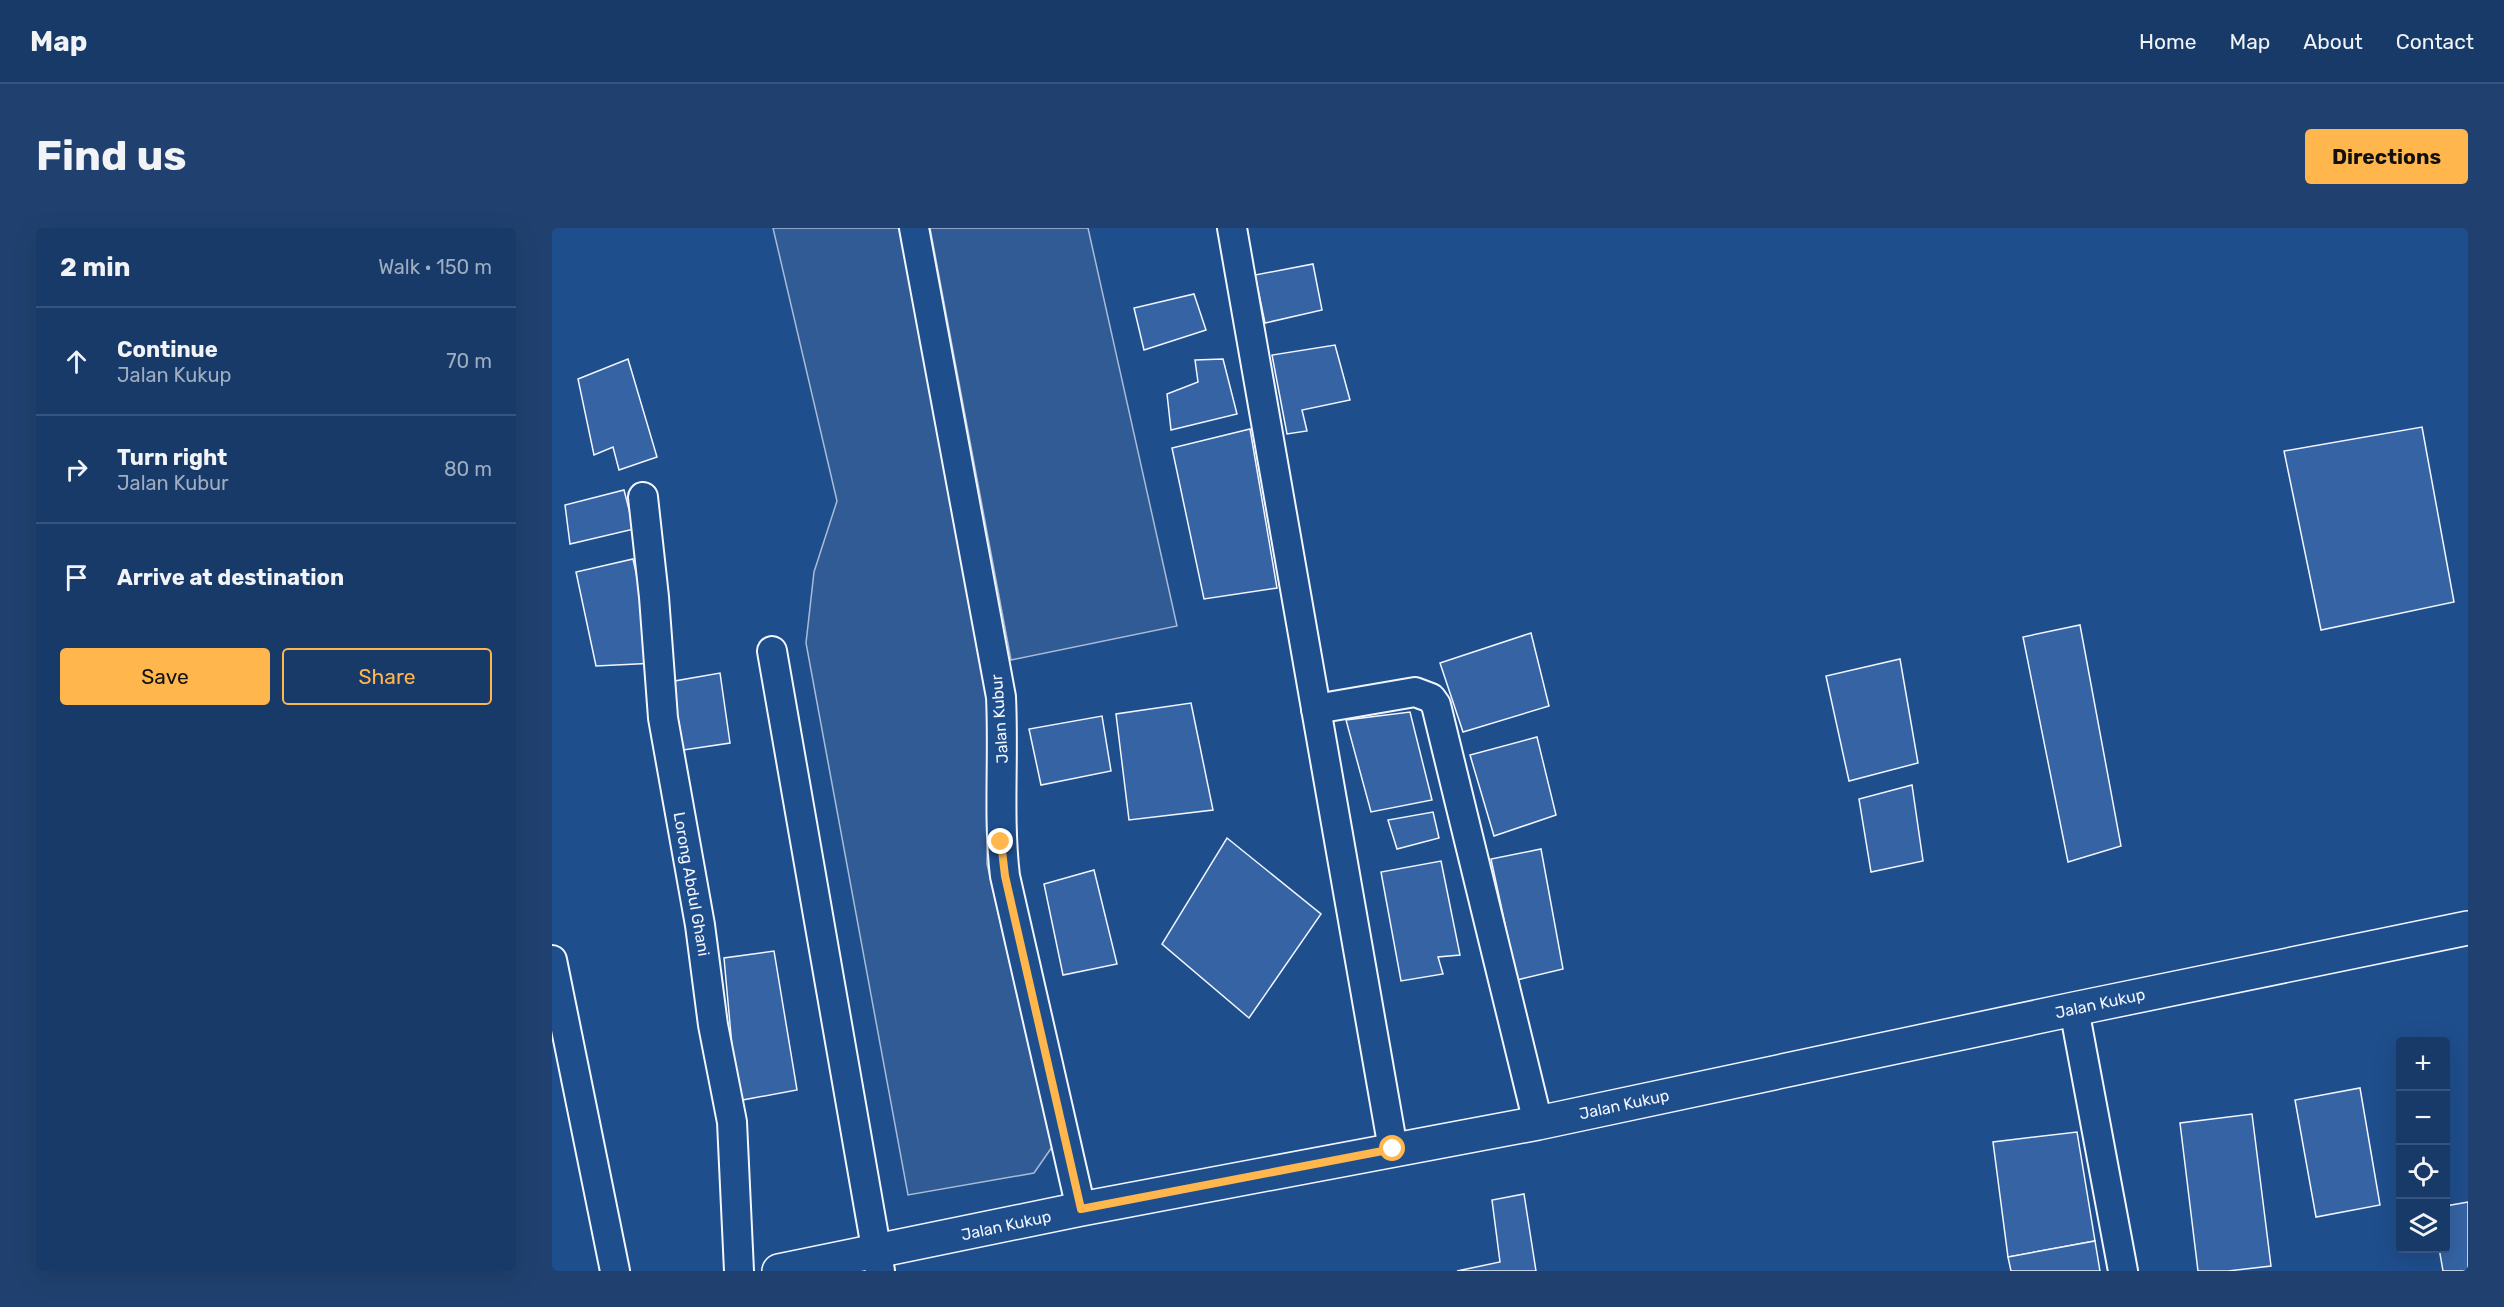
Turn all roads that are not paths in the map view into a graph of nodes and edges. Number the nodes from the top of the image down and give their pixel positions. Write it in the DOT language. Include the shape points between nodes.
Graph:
graph roads {
  1 [pos="914,228"];
  2 [pos="1232,228"];
  3 [pos="643,497"];
  4 [pos="772,651"];
  5 [pos="1316,709"];
  6 [pos="2468,928"];
  7 [pos="552,960"];
  8 [pos="2074,1009"];
  9 [pos="1538,1123"];
  10 [pos="1393,1149"];
  11 [pos="1081,1209"];
  12 [pos="878,1262"];
  13 [pos="615,1271"];
  14 [pos="739,1271"];
  15 [pos="779,1271"];
  16 [pos="2124,1271"];
  1 -- 11 [label="street, Jalan Kubur" via="1001,697 1001,842 1005,876"];
  2 -- 5 [label="street"];
  3 -- 14 [label="street, Lorong Abdul Ghani" via="663,718 732,1122"];
  4 -- 12 [label="street"];
  5 -- 9 [label="street" via="1415,692 1431,698 1436,705"];
  5 -- 10 [label="street"];
  6 -- 8 [label="main road, Jalan Kukup"];
  7 -- 13 [label="street"];
  8 -- 9 [label="main road, Jalan Kukup"];
  8 -- 16 [label="street"];
  9 -- 10 [label="main road, Jalan Kukup"];
  10 -- 11 [label="main road, Jalan Kukup"];
  11 -- 12 [label="main road, Jalan Kukup"];
  12 -- 15 [label="main road, Jalan Kukup"];
}
